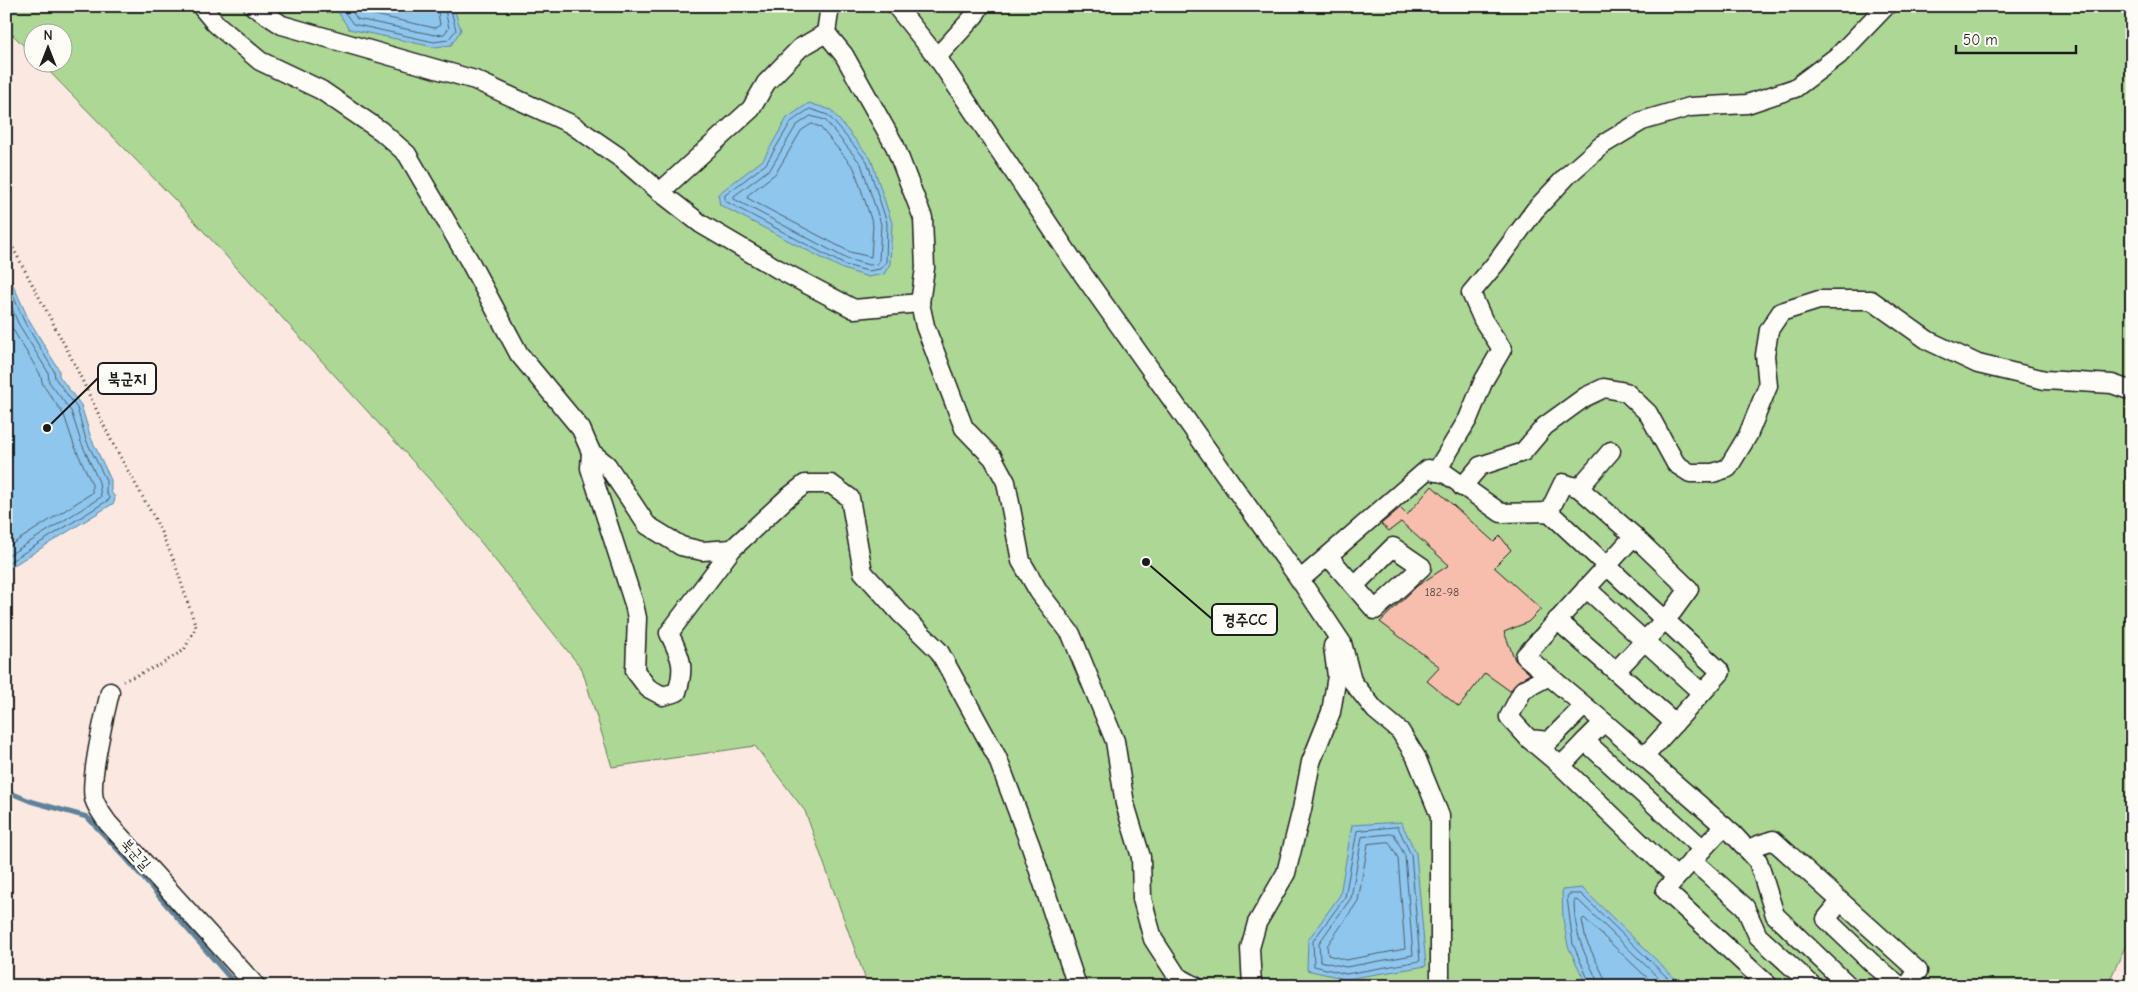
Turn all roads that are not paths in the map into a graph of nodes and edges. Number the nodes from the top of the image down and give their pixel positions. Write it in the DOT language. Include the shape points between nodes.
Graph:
graph roads {
  1 [pos="201,6"];
  2 [pos="252,6"];
  3 [pos="830,6"];
  4 [pos="896,6"];
  5 [pos="980,6"];
  6 [pos="1886,6"];
  7 [pos="826,34"];
  8 [pos="937,57"];
  9 [pos="660,192"];
  10 [pos="920,303"];
  11 [pos="2132,391"];
  12 [pos="1611,450"];
  13 [pos="591,452"];
  14 [pos="1436,472"];
  15 [pos="1462,487"];
  16 [pos="1580,488"];
  17 [pos="1549,512"];
  18 [pos="1634,536"];
  19 [pos="732,549"];
  20 [pos="1328,556"];
  21 [pos="1607,566"];
  22 [pos="1300,580"];
  23 [pos="1354,586"];
  24 [pos="1586,588"];
  25 [pos="1557,620"];
  26 [pos="1665,620"];
  27 [pos="1329,626"];
  28 [pos="1645,641"];
  29 [pos="1616,671"];
  30 [pos="1549,676"];
  31 [pos="110,692"];
  32 [pos="1702,693"];
  33 [pos="1584,706"];
  34 [pos="1604,722"];
  35 [pos="1675,723"];
  36 [pos="1529,739"];
  37 [pos="1585,741"];
  38 [pos="1644,757"];
  39 [pos="1561,766"];
  40 [pos="1724,826"];
  41 [pos="1747,849"];
  42 [pos="1697,854"];
  43 [pos="1676,877"];
  44 [pos="1840,902"];
  45 [pos="256,986"];
  46 [pos="1077,986"];
  47 [pos="1195,986"];
  48 [pos="1252,986"];
  49 [pos="1440,986"];
  50 [pos="1769,986"];
  51 [pos="1813,986"];
  52 [pos="1849,986"];
  53 [pos="1900,986"];
  54 [pos="1908,986"];
  1 -- 13 [label="street" via="215,23 260,61 321,90 381,131 407,154 519,354 581,429"];
  2 -- 9 [label="street" via="282,26 475,80 571,124 622,159"];
  3 -- 7 [label="street"];
  4 -- 8 [label="street"];
  5 -- 8 [label="street"];
  6 -- 14 [label="street" via="1839,55 1795,88 1747,104 1690,107 1642,121 1602,145 1568,175 1535,210 1472,293 1483,320 1502,349 1468,418"];
  7 -- 9 [label="street" via="800,48 766,83 751,109"];
  7 -- 10 [label="street" via="844,55 895,146 923,218 925,268"];
  8 -- 22 [label="street" via="1072,259"];
  9 -- 10 [label="street" via="701,224 854,309"];
  10 -- 47 [label="street" via="924,326 964,428 992,458 1006,482 1021,561 1039,592 1071,634 1116,741 1125,804 1141,857 1142,899 1154,939 1177,976"];
  11 -- 15 [label="street" via="2112,384 2045,380 1978,364 1929,341 1871,300 1819,300 1781,312 1769,330 1765,355 1768,386 1748,435 1728,468 1713,474 1690,474 1676,464 1648,413 1626,392 1604,388 1545,426 1523,452 1480,466"];
  12 -- 16 [label="street"];
  13 -- 19 [label="street" via="607,465 646,525 681,546 702,551"];
  13 -- 19 [label="street" via="590,468 637,618 634,671 648,688 663,696 677,692 681,659 669,632"];
  14 -- 15 [label="street" via="1446,474"];
  14 -- 20 [label="street" via="1428,470"];
  15 -- 17 [label="street" via="1501,513"];
  16 -- 17 [label="street" via="1563,483"];
  16 -- 18 [label="street"];
  17 -- 21 [label="street"];
  18 -- 21 [label="street"];
  18 -- 26 [label="street" via="1689,589"];
  19 -- 46 [label="street" via="805,484 831,484 850,498 863,572 939,651 997,757"];
  20 -- 22 [label="street"];
  20 -- 23 [label="street"];
  21 -- 24 [label="street"];
  21 -- 26 [label="street"];
  22 -- 27 [label="street"];
  24 -- 25 [label="street"];
  24 -- 28 [label="street"];
  25 -- 29 [label="street"];
  25 -- 30 [label="street" via="1525,656"];
  26 -- 28 [label="street"];
  26 -- 32 [label="street" via="1721,672"];
  27 -- 48 [label="street" via="1337,676 1331,712 1311,762 1286,873 1257,923 1250,948"];
  27 -- 49 [label="street" via="1342,643 1352,681 1375,710 1400,731 1416,757 1440,816"];
  28 -- 29 [label="street"];
  28 -- 32 [label="street"];
  29 -- 35 [label="street"];
  30 -- 33 [label="street"];
  30 -- 36 [label="street" via="1523,690 1509,717"];
  31 -- 45 [label="street, 북군길" via="94,790 98,809"];
  32 -- 35 [label="street"];
  33 -- 34 [label="street"];
  33 -- 36 [label="street" via="1549,741"];
  34 -- 37 [label="street"];
  34 -- 38 [label="street"];
  35 -- 38 [label="street"];
  36 -- 39 [label="street"];
  37 -- 39 [label="street"];
  37 -- 42 [label="street"];
  38 -- 40 [label="street"];
  39 -- 43 [label="street"];
  40 -- 41 [label="street"];
  40 -- 42 [label="street"];
  41 -- 44 [label="street" via="1773,840"];
  41 -- 52 [label="street" via="1758,861 1775,915"];
  42 -- 43 [label="street"];
  42 -- 51 [label="street" via="1745,907 1758,936"];
  43 -- 50 [label="street" via="1665,890"];
  44 -- 53 [label="street" via="1826,919"];
  44 -- 54 [label="street" via="1918,971"];
}
